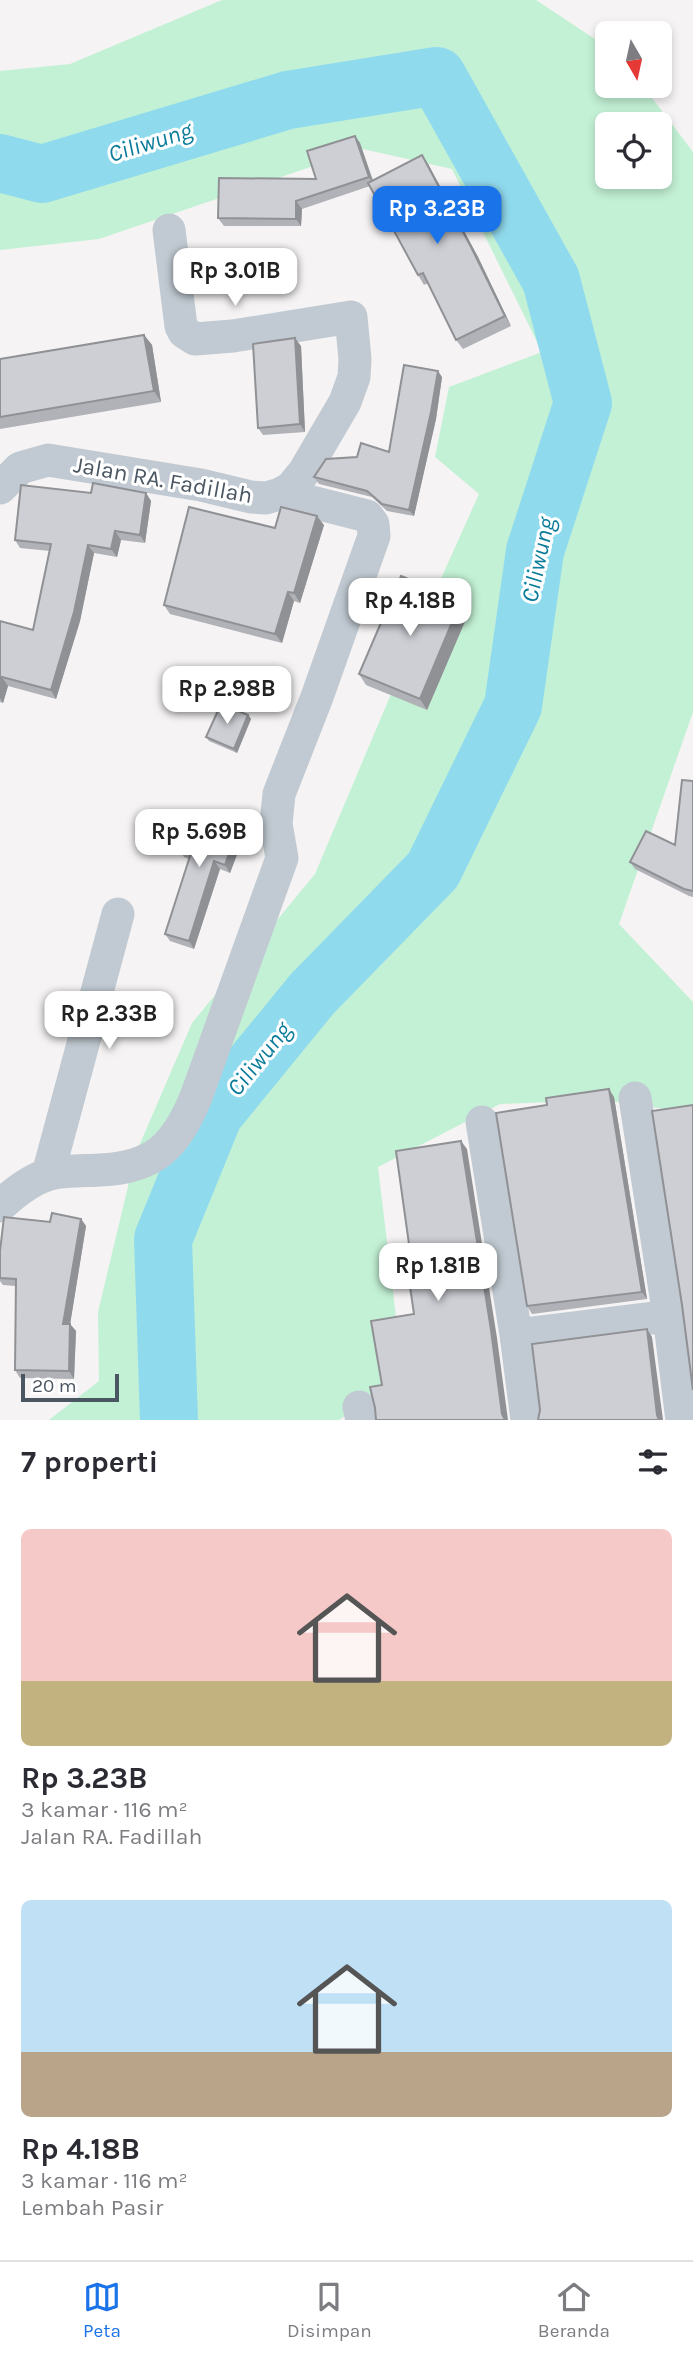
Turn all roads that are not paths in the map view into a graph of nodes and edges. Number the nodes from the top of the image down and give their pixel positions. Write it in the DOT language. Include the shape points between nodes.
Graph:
graph roads {
  1 [pos="169,230"];
  2 [pos="0,488"];
  3 [pos="280,494"];
  4 [pos="118,914"];
  5 [pos="635,1098"];
  6 [pos="482,1122"];
  7 [pos="48,1174"];
  8 [pos="0,1206"];
  9 [pos="669,1316"];
  10 [pos="516,1335"];
  11 [pos="527,1420"];
  12 [pos="682,1420"];
  1 -- 3 [label="street, Jalan RA. Fadillah" via="181,326 195,339 351,317 354,377 345,402 304,472"];
  2 -- 3 [label="street, Jalan RA. Fadillah" via="20,468 48,460 251,497"];
  3 -- 7 [label="street" via="367,516 374,529 279,794 276,824 282,858 191,1110 171,1142 156,1157 123,1169"];
  4 -- 7 [label="street"];
  5 -- 9 [label="street"];
  6 -- 10 [label="street"];
  7 -- 8 [label="street"];
  9 -- 10 [label="street"];
  9 -- 12 [label="street"];
  10 -- 11 [label="street"];
}
